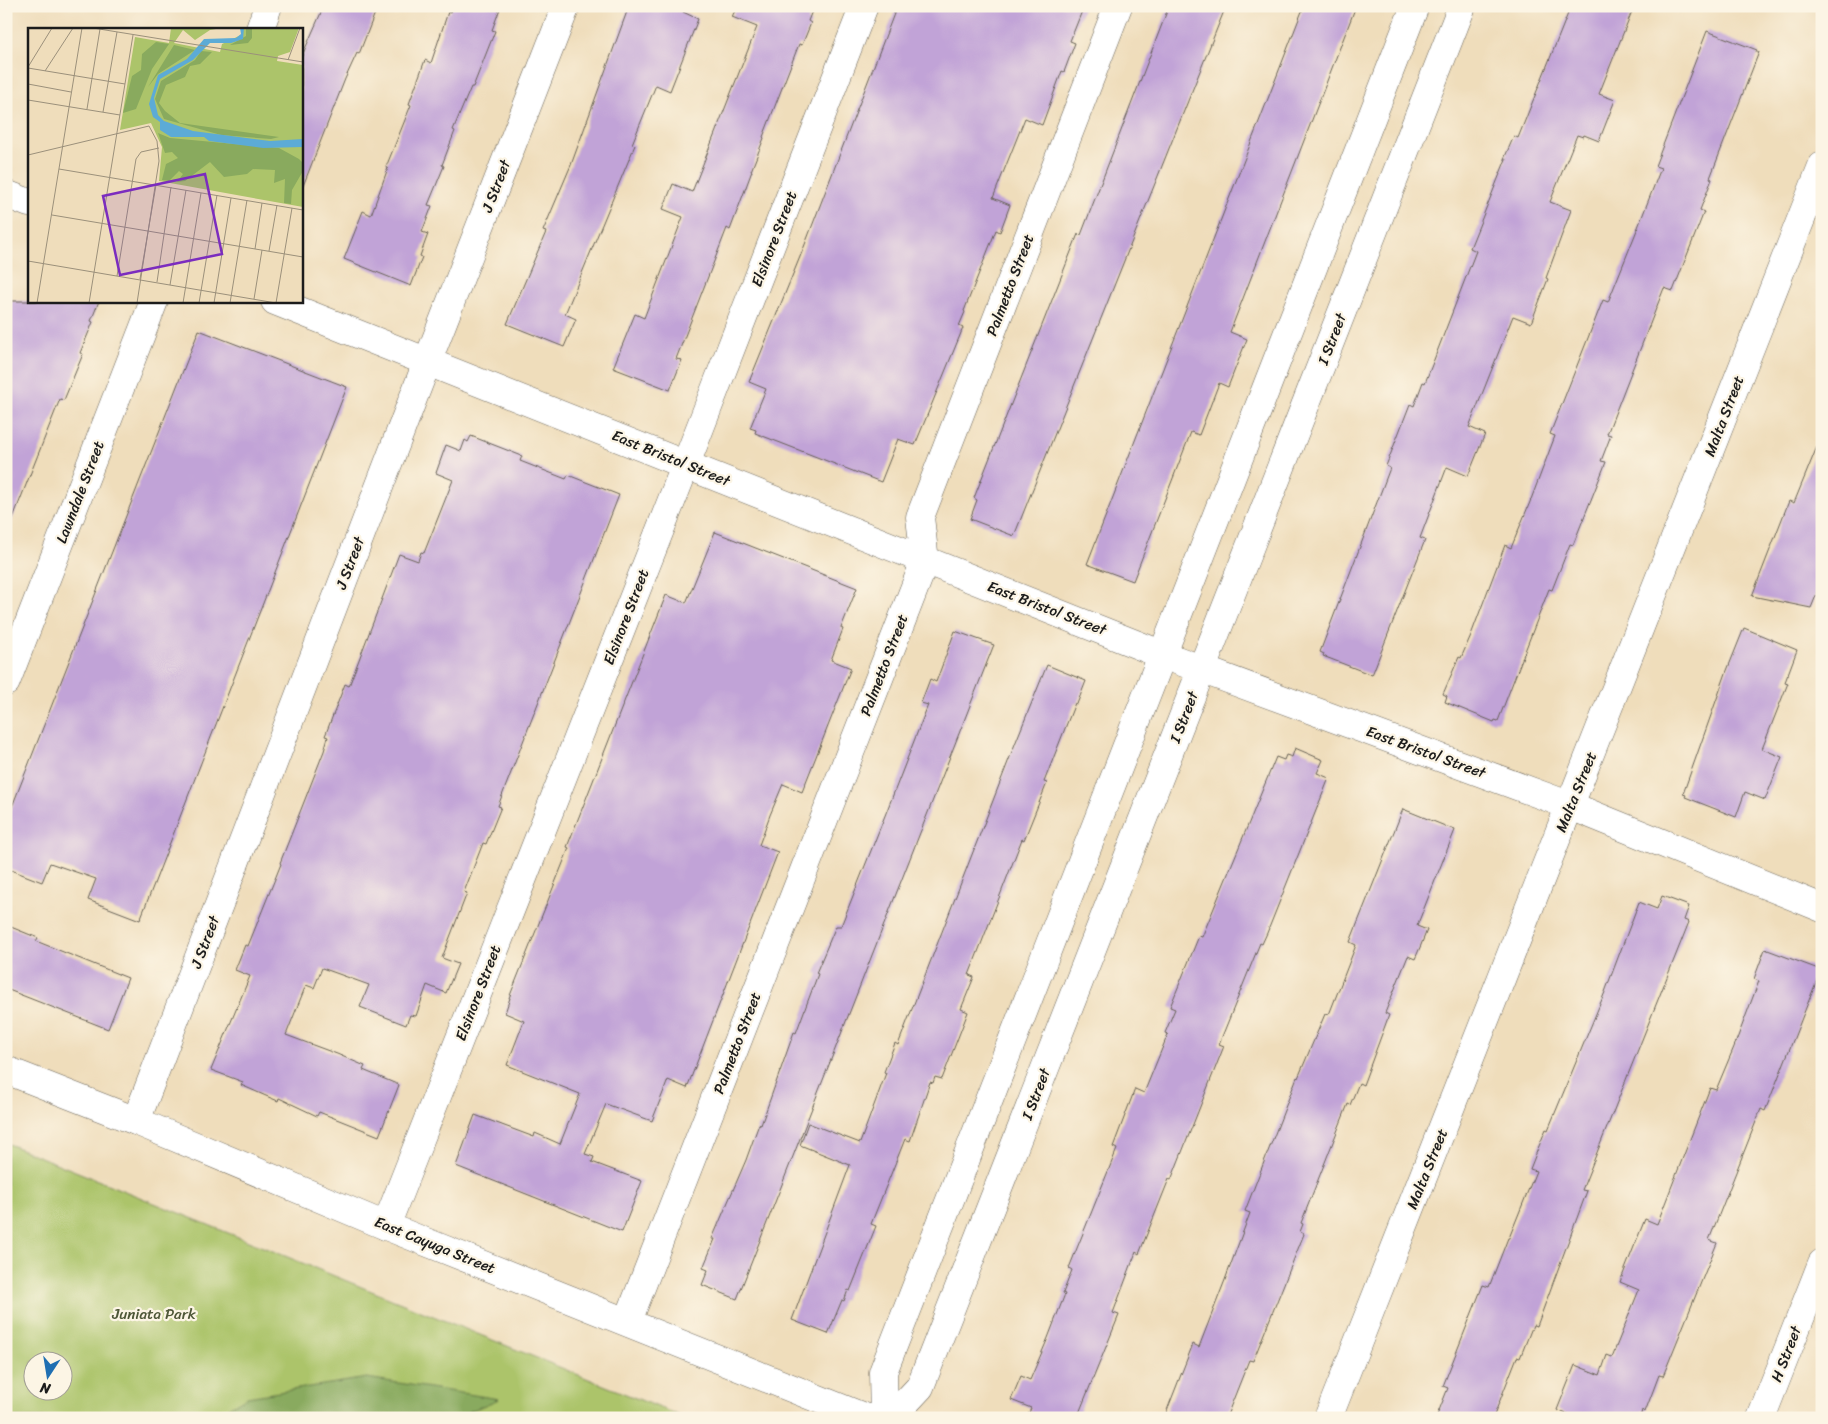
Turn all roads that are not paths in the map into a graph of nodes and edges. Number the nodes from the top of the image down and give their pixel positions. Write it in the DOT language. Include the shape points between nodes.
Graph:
graph roads {
  1 [pos="268,6"];
  2 [pos="566,6"];
  3 [pos="864,6"];
  4 [pos="1118,6"];
  5 [pos="1415,6"];
  6 [pos="1462,6"];
  7 [pos="260,28"];
  8 [pos="1822,166"];
  9 [pos="6,194"];
  10 [pos="28,203"];
  11 [pos="154,302"];
  12 [pos="277,302"];
  13 [pos="427,362"];
  14 [pos="686,464"];
  15 [pos="926,561"];
  16 [pos="1164,655"];
  17 [pos="1202,670"];
  18 [pos="6,682"];
  19 [pos="1570,806"];
  20 [pos="1822,908"];
  21 [pos="6,1070"];
  22 [pos="136,1122"];
  23 [pos="386,1226"];
  24 [pos="1822,1263"];
  25 [pos="628,1321"];
  26 [pos="866,1418"];
  27 [pos="884,1418"];
  28 [pos="891,1418"];
  29 [pos="1328,1418"];
  30 [pos="1761,1418"];
  1 -- 7 [label="street"];
  2 -- 13 [label="street, J Street"];
  3 -- 14 [label="street, Elsinore Street"];
  4 -- 15 [label="street, Palmetto Street" via="920,517"];
  5 -- 16 [label="street"];
  6 -- 17 [label="street, I Street"];
  8 -- 19 [label="street, Malta Street"];
  9 -- 10 [label="street"];
  11 -- 18 [label="street, Lawndale Street"];
  12 -- 13 [label="street, East Bristol Street"];
  13 -- 14 [label="street, East Bristol Street"];
  13 -- 22 [label="street, J Street"];
  14 -- 15 [label="street, East Bristol Street"];
  14 -- 23 [label="street, Elsinore Street"];
  15 -- 16 [label="street, East Bristol Street"];
  15 -- 25 [label="street, Palmetto Street"];
  16 -- 17 [label="street, East Bristol Street"];
  16 -- 27 [label="street" via="883,1372"];
  17 -- 19 [label="street, East Bristol Street"];
  17 -- 28 [label="street, I Street" via="920,1387"];
  19 -- 20 [label="street, East Bristol Street"];
  19 -- 29 [label="street, Malta Street"];
  21 -- 22 [label="street, East Cayuga Street"];
  22 -- 23 [label="street, East Cayuga Street"];
  23 -- 25 [label="street, East Cayuga Street"];
  24 -- 30 [label="street, H Street"];
  25 -- 26 [label="street, East Cayuga Street"];
}
